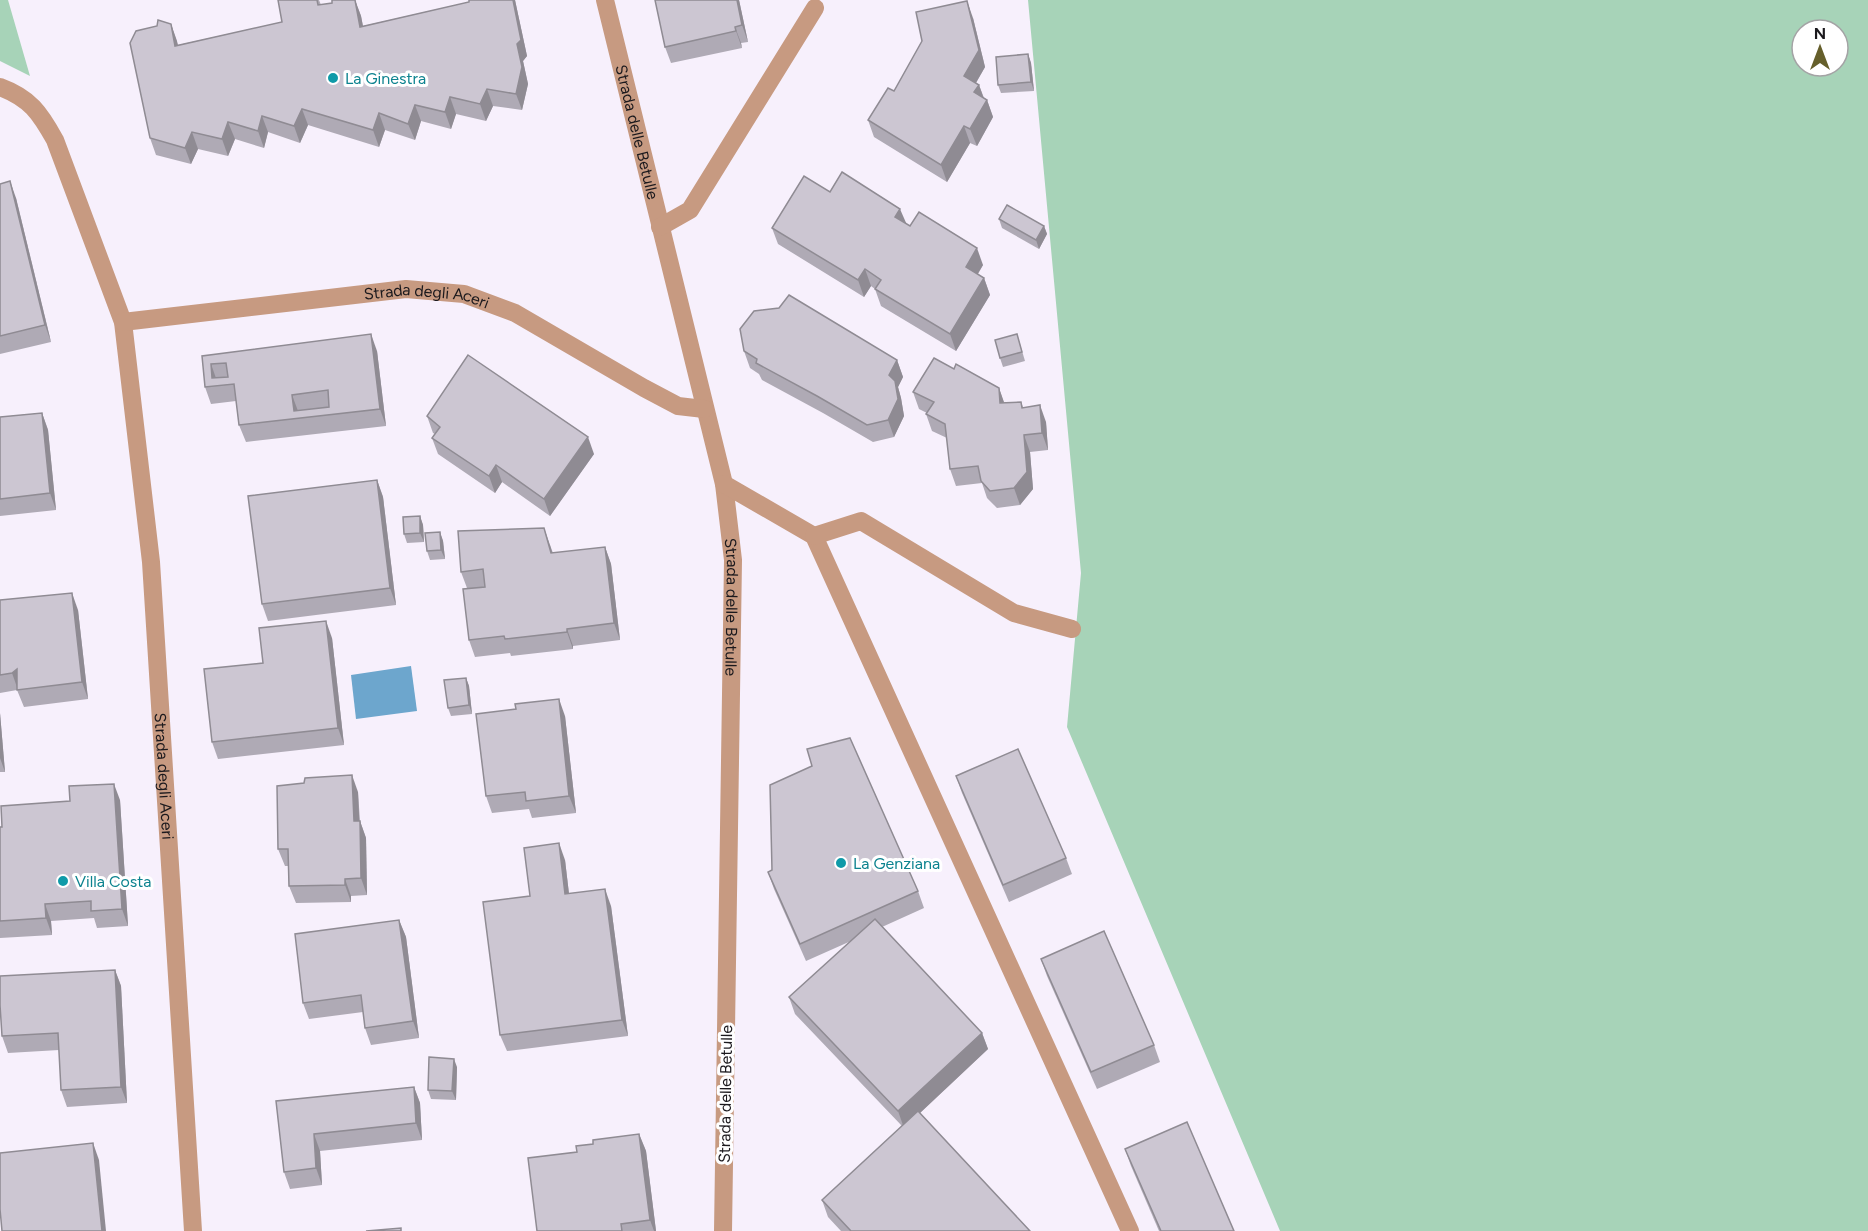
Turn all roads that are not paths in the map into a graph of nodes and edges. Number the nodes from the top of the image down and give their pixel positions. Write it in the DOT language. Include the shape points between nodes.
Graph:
graph roads {
  1 [pos="605,0"];
  2 [pos="815,8"];
  3 [pos="0,87"];
  4 [pos="660,227"];
  5 [pos="123,322"];
  6 [pos="704,409"];
  7 [pos="724,484"];
  8 [pos="814,536"];
  9 [pos="1072,629"];
  10 [pos="193,1231"];
  11 [pos="723,1231"];
  12 [pos="1130,1231"];
  1 -- 4 [label="street, Strada delle Betulle"];
  2 -- 4 [label="street" via="690,210"];
  3 -- 5 [label="street, Strada degli Aceri" via="15,93 41,114 56,141"];
  4 -- 6 [label="street, Strada delle Betulle"];
  5 -- 6 [label="street, Strada degli Aceri" via="406,289 464,294 515,313 678,406"];
  5 -- 10 [label="street, Strada degli Aceri" via="151,562"];
  6 -- 7 [label="street, Strada delle Betulle"];
  7 -- 8 [label="street"];
  7 -- 11 [label="street, Strada delle Betulle" via="733,560"];
  8 -- 9 [label="street" via="861,521 1014,613"];
  8 -- 12 [label="street"];
}
